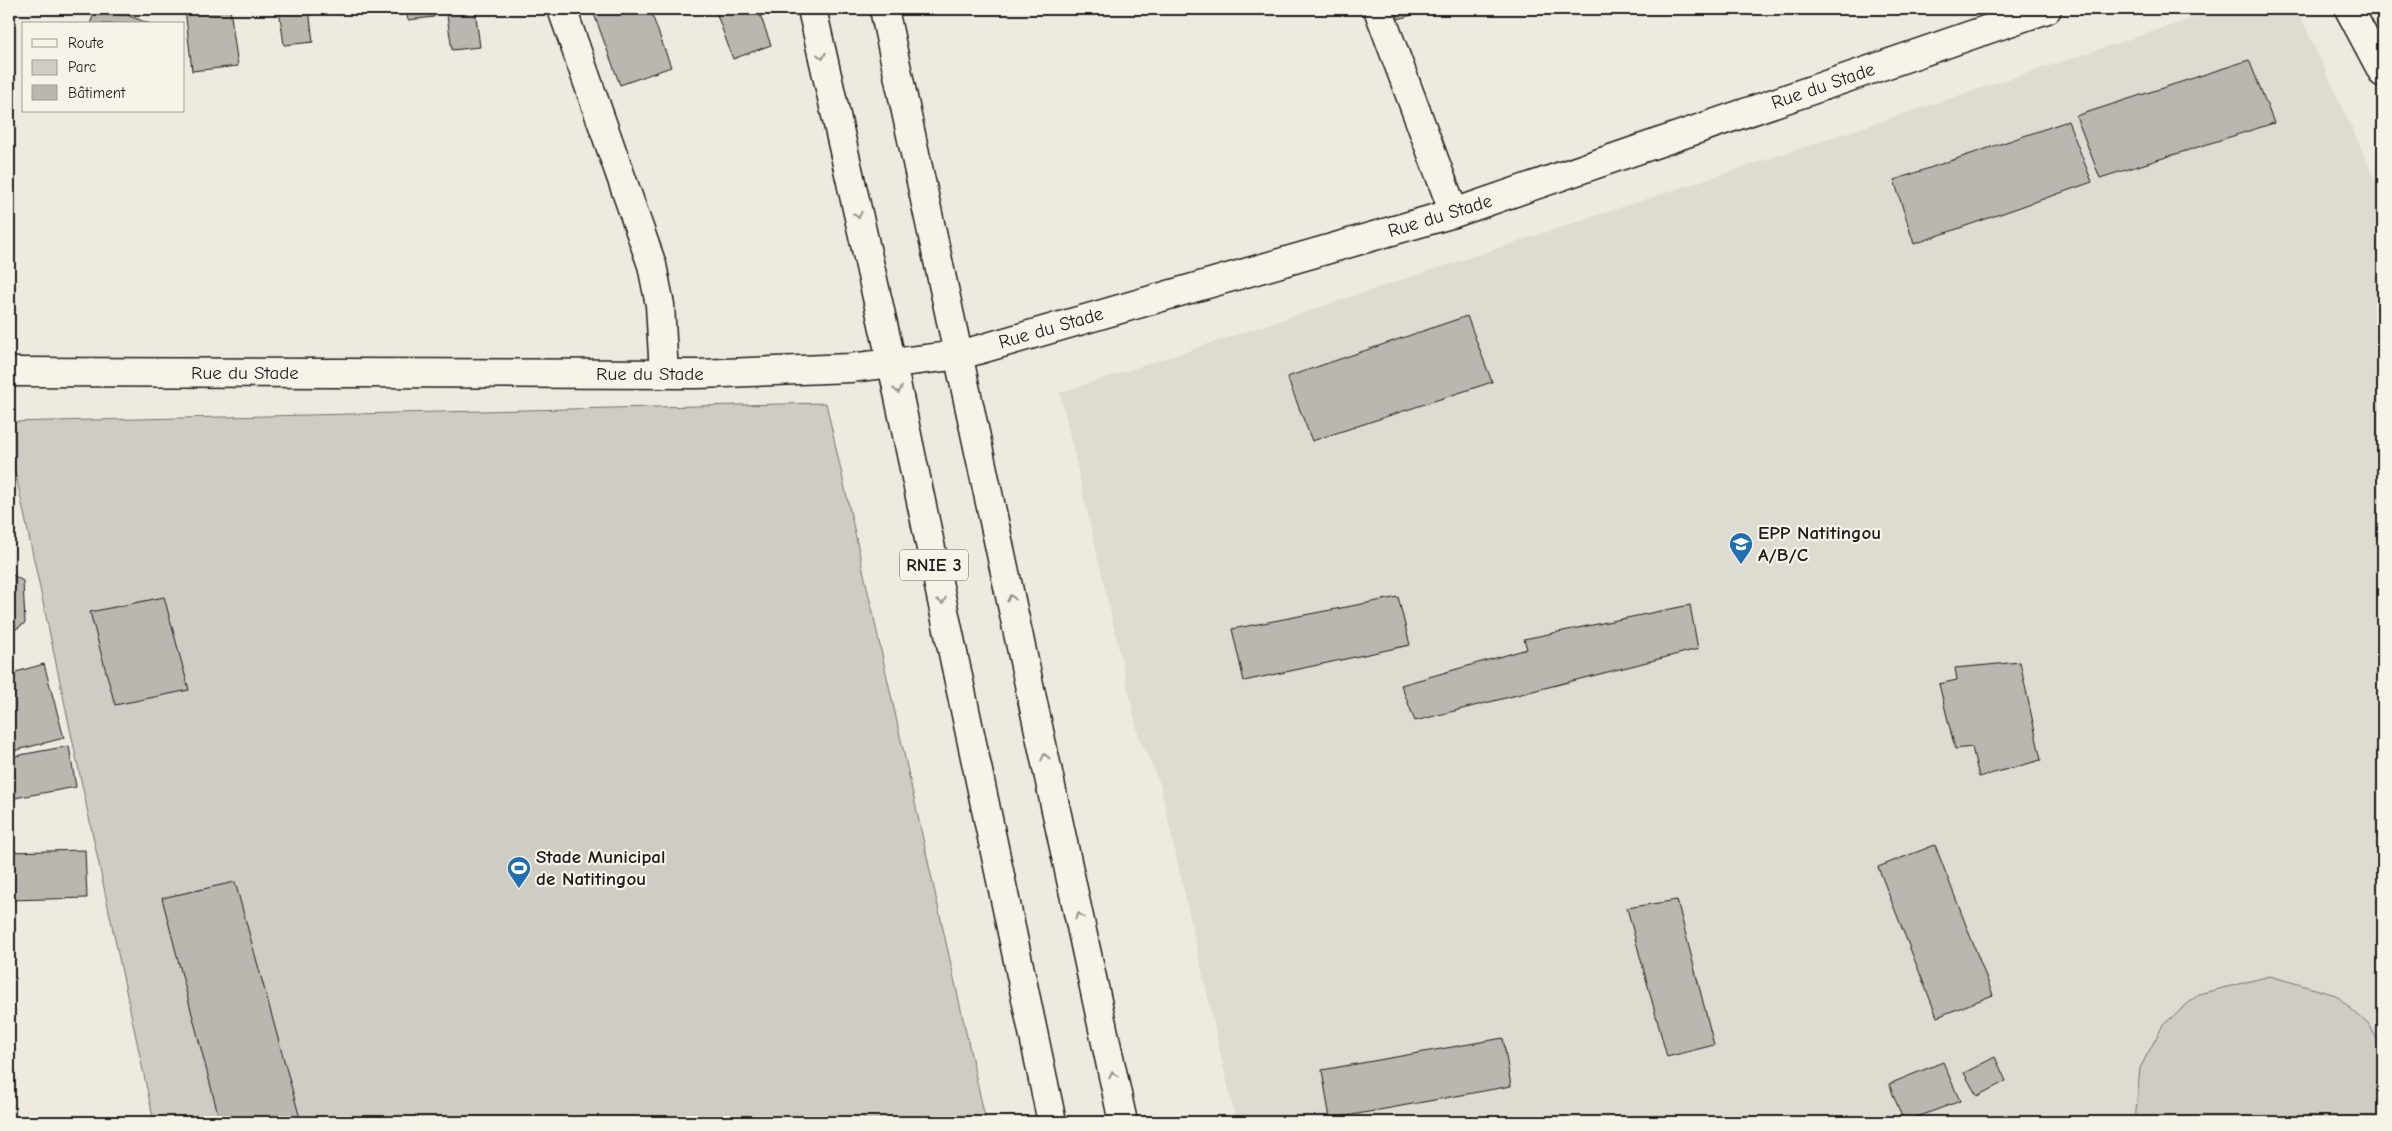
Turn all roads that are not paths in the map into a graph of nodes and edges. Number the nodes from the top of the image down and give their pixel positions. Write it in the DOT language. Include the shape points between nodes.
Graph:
graph roads {
  1 [pos="562,9"];
  2 [pos="812,9"];
  3 [pos="884,9"];
  4 [pos="1378,9"];
  5 [pos="2047,9"];
  6 [pos="2348,9"];
  7 [pos="2383,73"];
  8 [pos="1454,213"];
  9 [pos="960,354"];
  10 [pos="892,364"];
  11 [pos="9,372"];
  12 [pos="664,374"];
  13 [pos="1052,1122"];
  14 [pos="1123,1122"];
  1 -- 12 [label="main road" via="652,265 660,306"];
  2 -- 10 [label="main road, RNIE 3, one-way"];
  3 -- 9 [label="main road"];
  4 -- 8 [label="main road"];
  5 -- 8 [label="main road, Rue du Stade"];
  6 -- 7 [label="main road"];
  8 -- 9 [label="main road, Rue du Stade"];
  9 -- 10 [label="main road, Rue du Stade"];
  14 -- 9 [label="main road, one-way"];
  10 -- 12 [label="main road, Rue du Stade" via="791,371"];
  10 -- 13 [label="main road, RNIE 3, one-way"];
  11 -- 12 [label="main road, Rue du Stade"];
}
